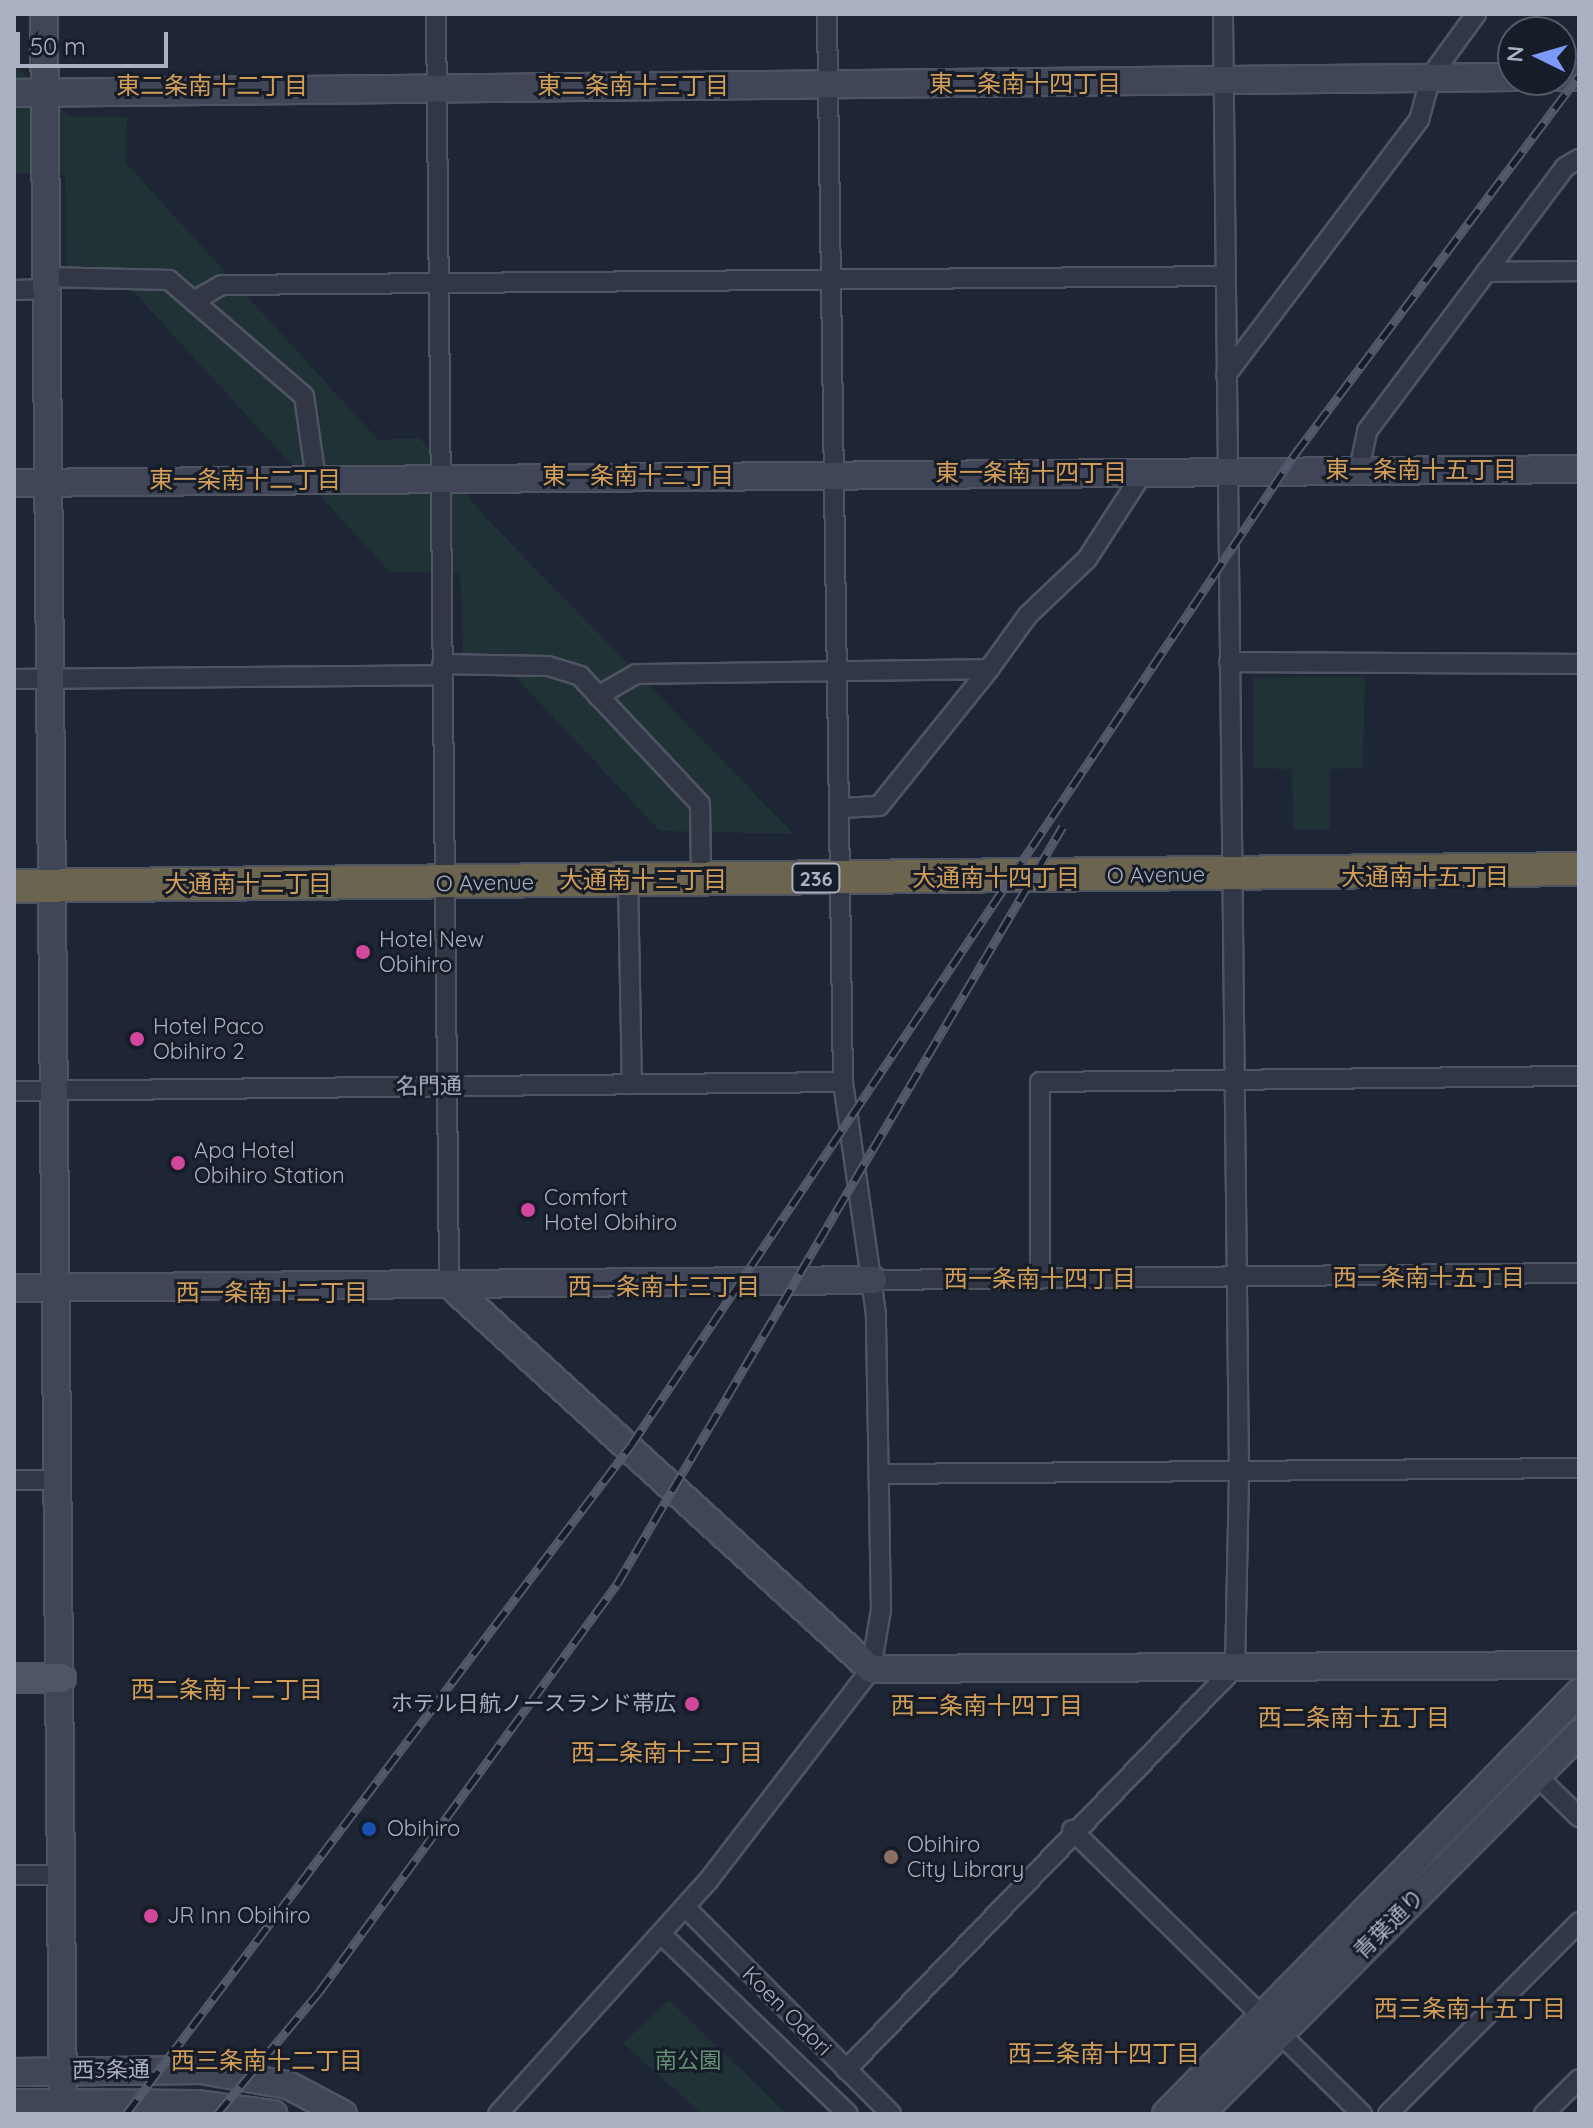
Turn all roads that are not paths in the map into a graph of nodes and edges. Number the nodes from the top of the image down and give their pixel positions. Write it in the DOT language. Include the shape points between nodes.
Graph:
graph roads {
  1 [pos="44,14"];
  2 [pos="436,14"];
  3 [pos="827,14"];
  4 [pos="1223,14"];
  5 [pos="1476,14"];
  6 [pos="1223,76"];
  7 [pos="1431,76"];
  8 [pos="1497,77"];
  9 [pos="828,82"];
  10 [pos="437,87"];
  11 [pos="44,92"];
  12 [pos="14,93"];
  13 [pos="1579,159"];
  14 [pos="1579,271"];
  15 [pos="1486,272"];
  16 [pos="1226,276"];
  17 [pos="831,277"];
  18 [pos="439,281"];
  19 [pos="46,283"];
  20 [pos="14,290"];
  21 [pos="194,301"];
  22 [pos="1226,375"];
  23 [pos="1579,469"];
  24 [pos="1359,470"];
  25 [pos="1144,471"];
  26 [pos="1227,471"];
  27 [pos="835,475"];
  28 [pos="440,478"];
  29 [pos="316,479"];
  30 [pos="48,482"];
  31 [pos="14,483"];
  32 [pos="1229,662"];
  33 [pos="1579,664"];
  34 [pos="989,669"];
  35 [pos="442,670"];
  36 [pos="837,671"];
  37 [pos="14,679"];
  38 [pos="50,679"];
  39 [pos="598,696"];
  40 [pos="841,808"];
  41 [pos="1579,869"];
  42 [pos="1232,874"];
  43 [pos="701,878"];
  44 [pos="842,878"];
  45 [pos="628,880"];
  46 [pos="443,883"];
  47 [pos="14,886"];
  48 [pos="52,886"];
  49 [pos="1579,1076"];
  50 [pos="1233,1080"];
  51 [pos="843,1082"];
  52 [pos="632,1084"];
  53 [pos="447,1086"];
  54 [pos="55,1090"];
  55 [pos="14,1091"];
  56 [pos="1579,1273"];
  57 [pos="1237,1275"];
  58 [pos="1040,1279"];
  59 [pos="873,1280"];
  60 [pos="449,1284"];
  61 [pos="57,1287"];
  62 [pos="14,1288"];
  63 [pos="1579,1468"];
  64 [pos="1239,1471"];
  65 [pos="880,1474"];
  66 [pos="14,1480"];
  67 [pos="57,1480"];
  68 [pos="1579,1665"];
  69 [pos="1235,1667"];
  70 [pos="871,1669"];
  71 [pos="14,1678"];
  72 [pos="61,1678"];
  73 [pos="1579,1693"];
  74 [pos="1579,1734"];
  75 [pos="1537,1776"];
  76 [pos="1579,1817"];
  77 [pos="1072,1830"];
  78 [pos="14,1875"];
  79 [pos="61,1875"];
  80 [pos="685,1907"];
  81 [pos="1579,1922"];
  82 [pos="662,1935"];
  83 [pos="1271,2025"];
  84 [pos="64,2070"];
  85 [pos="846,2070"];
  86 [pos="14,2072"];
  87 [pos="1579,2079"];
  88 [pos="14,2103"];
  89 [pos="63,2109"];
  90 [pos="273,2114"];
  91 [pos="343,2114"];
  92 [pos="498,2114"];
  93 [pos="848,2114"];
  94 [pos="891,2114"];
  95 [pos="1166,2114"];
  96 [pos="1200,2114"];
  97 [pos="1362,2114"];
  98 [pos="1388,2114"];
  99 [pos="1544,2114"];
  1 -- 11 [label="street"];
  2 -- 10 [label="street"];
  3 -- 9 [label="street"];
  4 -- 6 [label="street"];
  5 -- 7 [label="street"];
  6 -- 7 [label="street"];
  6 -- 9 [label="street"];
  6 -- 16 [label="street"];
  7 -- 8 [label="street"];
  7 -- 22 [label="street" via="1419,120"];
  9 -- 10 [label="street"];
  9 -- 17 [label="street"];
  10 -- 11 [label="street"];
  10 -- 18 [label="street"];
  11 -- 12 [label="street"];
  11 -- 19 [label="street"];
  13 -- 15 [label="street"];
  14 -- 15 [label="street"];
  15 -- 24 [label="street" via="1367,431"];
  16 -- 17 [label="street"];
  16 -- 22 [label="street"];
  17 -- 18 [label="street"];
  17 -- 27 [label="street"];
  18 -- 21 [label="street" via="222,285"];
  18 -- 28 [label="street"];
  19 -- 20 [label="street"];
  19 -- 21 [label="street" via="169,280"];
  19 -- 30 [label="street"];
  21 -- 29 [label="street" via="304,396"];
  22 -- 26 [label="street"];
  23 -- 24 [label="street"];
  24 -- 26 [label="street"];
  25 -- 26 [label="street"];
  25 -- 27 [label="street"];
  25 -- 34 [label="street" via="1087,559 1028,615"];
  26 -- 32 [label="street"];
  27 -- 28 [label="street"];
  27 -- 36 [label="street"];
  28 -- 29 [label="street"];
  28 -- 35 [label="street"];
  29 -- 30 [label="street"];
  30 -- 31 [label="street"];
  30 -- 38 [label="street"];
  32 -- 33 [label="street"];
  32 -- 42 [label="street"];
  34 -- 36 [label="street"];
  34 -- 40 [label="street" via="879,806"];
  35 -- 38 [label="street"];
  35 -- 39 [label="street" via="548,666 580,676"];
  35 -- 46 [label="street"];
  36 -- 39 [label="street" via="636,674"];
  36 -- 40 [label="street"];
  37 -- 38 [label="street"];
  38 -- 48 [label="street"];
  39 -- 43 [label="street" via="700,804"];
  40 -- 44 [label="street"];
  41 -- 42 [label="highway, O Avenue / 236"];
  42 -- 44 [label="highway, O Avenue / 236"];
  42 -- 50 [label="street"];
  43 -- 44 [label="highway, O Avenue / 236"];
  43 -- 45 [label="highway, O Avenue / 236"];
  44 -- 51 [label="street"];
  45 -- 46 [label="highway, O Avenue / 236"];
  45 -- 52 [label="street"];
  46 -- 48 [label="highway, O Avenue / 236"];
  46 -- 53 [label="street"];
  47 -- 48 [label="highway, O Avenue / 236"];
  48 -- 54 [label="street"];
  49 -- 50 [label="street"];
  50 -- 57 [label="street"];
  50 -- 58 [label="street" via="1040,1082"];
  51 -- 52 [label="street, 名門通"];
  51 -- 59 [label="street"];
  52 -- 53 [label="street, 名門通"];
  53 -- 54 [label="street, 名門通"];
  53 -- 60 [label="street"];
  54 -- 55 [label="street, 名門通"];
  54 -- 61 [label="street"];
  56 -- 57 [label="street"];
  57 -- 58 [label="street"];
  57 -- 64 [label="street"];
  58 -- 59 [label="street"];
  59 -- 60 [label="street"];
  59 -- 65 [label="street"];
  60 -- 61 [label="street"];
  60 -- 70 [label="street"];
  61 -- 62 [label="street"];
  61 -- 67 [label="street"];
  63 -- 64 [label="street"];
  64 -- 65 [label="street"];
  64 -- 69 [label="street"];
  65 -- 70 [label="street" via="881,1610"];
  66 -- 67 [label="street"];
  67 -- 72 [label="street"];
  68 -- 69 [label="street"];
  69 -- 70 [label="street"];
  69 -- 77 [label="street"];
  70 -- 80 [label="street"];
  71 -- 72 [label="main road"];
  72 -- 79 [label="street"];
  73 -- 83 [label="street"];
  74 -- 75 [label="street, 青葉通り"];
  75 -- 76 [label="street"];
  75 -- 83 [label="street, 青葉通り"];
  77 -- 83 [label="street"];
  77 -- 85 [label="street"];
  78 -- 79 [label="street"];
  79 -- 84 [label="street"];
  80 -- 82 [label="street"];
  80 -- 85 [label="street, Koen Odori"];
  81 -- 98 [label="street"];
  82 -- 92 [label="street"];
  82 -- 93 [label="street, Koen Odori"];
  83 -- 95 [label="street"];
  83 -- 96 [label="street, 青葉通り"];
  83 -- 97 [label="street"];
  84 -- 86 [label="street, 西3条通"];
  84 -- 89 [label="street"];
  84 -- 91 [label="street, 西3条通" via="201,2070 288,2085"];
  85 -- 94 [label="street, Koen Odori"];
  87 -- 99 [label="street"];
  88 -- 89 [label="street, 西3条通"];
  89 -- 90 [label="street, 西3条通" via="196,2104"];
}
